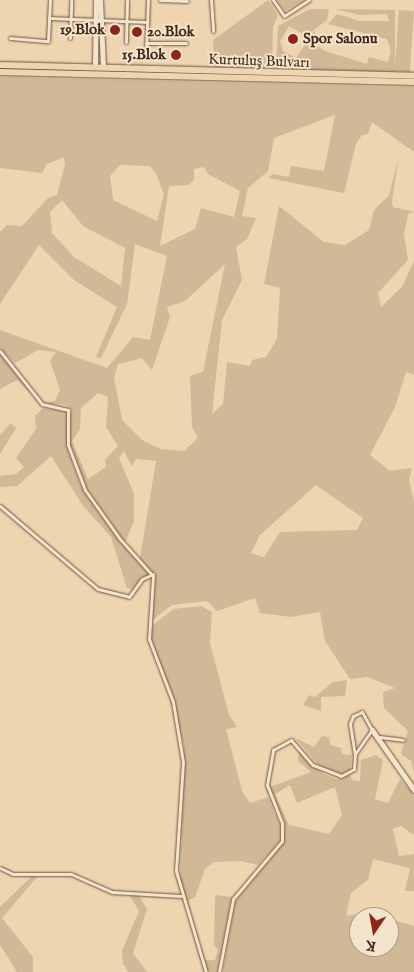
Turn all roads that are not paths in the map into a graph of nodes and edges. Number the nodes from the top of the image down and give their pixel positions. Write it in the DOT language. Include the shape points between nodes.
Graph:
graph roads {
  1 [pos="50,0"];
  2 [pos="72,0"];
  3 [pos="96,0"];
  4 [pos="100,0"];
  5 [pos="127,0"];
  6 [pos="148,0"];
  7 [pos="160,0"];
  8 [pos="211,0"];
  9 [pos="273,0"];
  10 [pos="309,0"];
  11 [pos="187,1"];
  12 [pos="49,18"];
  13 [pos="71,19"];
  14 [pos="98,20"];
  15 [pos="127,21"];
  16 [pos="147,22"];
  17 [pos="212,32"];
  18 [pos="10,38"];
  19 [pos="70,38"];
  20 [pos="126,42"];
  21 [pos="146,43"];
  22 [pos="186,44"];
  23 [pos="146,54"];
  24 [pos="95,65"];
  25 [pos="103,65"];
  26 [pos="0,66"];
  27 [pos="0,72"];
  28 [pos="414,76"];
  29 [pos="95,77"];
  30 [pos="103,77"];
  31 [pos="414,82"];
  32 [pos="0,351"];
  33 [pos="0,506"];
  34 [pos="152,574"];
  35 [pos="372,730"];
  36 [pos="379,737"];
  37 [pos="403,740"];
  38 [pos="355,754"];
  39 [pos="414,790"];
  40 [pos="0,868"];
  41 [pos="181,896"];
  42 [pos="206,972"];
  43 [pos="219,972"];
  1 -- 12 [label="street"];
  2 -- 13 [label="street"];
  3 -- 14 [label="street"];
  4 -- 14 [label="street"];
  5 -- 15 [label="street"];
  6 -- 16 [label="street"];
  7 -- 11 [label="street"];
  8 -- 17 [label="street"];
  9 -- 10 [label="street" via="284,16"];
  12 -- 13 [label="street"];
  12 -- 18 [label="street" via="48,41"];
  13 -- 14 [label="street"];
  13 -- 19 [label="street"];
  14 -- 15 [label="street"];
  14 -- 24 [label="street"];
  14 -- 25 [label="street"];
  15 -- 16 [label="street"];
  15 -- 20 [label="street"];
  16 -- 21 [label="street"];
  21 -- 22 [label="street"];
  21 -- 23 [label="street"];
  24 -- 25 [label="highway, Kurtuluş Bulvarı"];
  24 -- 26 [label="highway"];
  24 -- 29 [label="highway"];
  25 -- 28 [label="highway, Kurtuluş Bulvarı" via="181,72"];
  25 -- 30 [label="highway"];
  27 -- 29 [label="highway"];
  29 -- 30 [label="highway, Kurtuluş Bulvarı"];
  30 -- 31 [label="highway, Kurtuluş Bulvarı"];
  32 -- 34 [label="street" via="42,404 68,410 68,445 85,490 120,539"];
  33 -- 34 [label="street" via="98,589 129,596 142,579"];
  34 -- 41 [label="street" via="149,640 173,702 182,745 176,871"];
  35 -- 36 [label="street"];
  35 -- 38 [label="street"];
  35 -- 38 [label="street" via="362,712 353,716 350,728"];
  36 -- 37 [label="street"];
  36 -- 39 [label="street"];
  38 -- 43 [label="street" via="353,770 337,777 313,765 291,740 273,750 267,785 283,837 233,900"];
  40 -- 41 [label="street" via="13,874 71,874 116,893"];
  41 -- 42 [label="street"];
}
